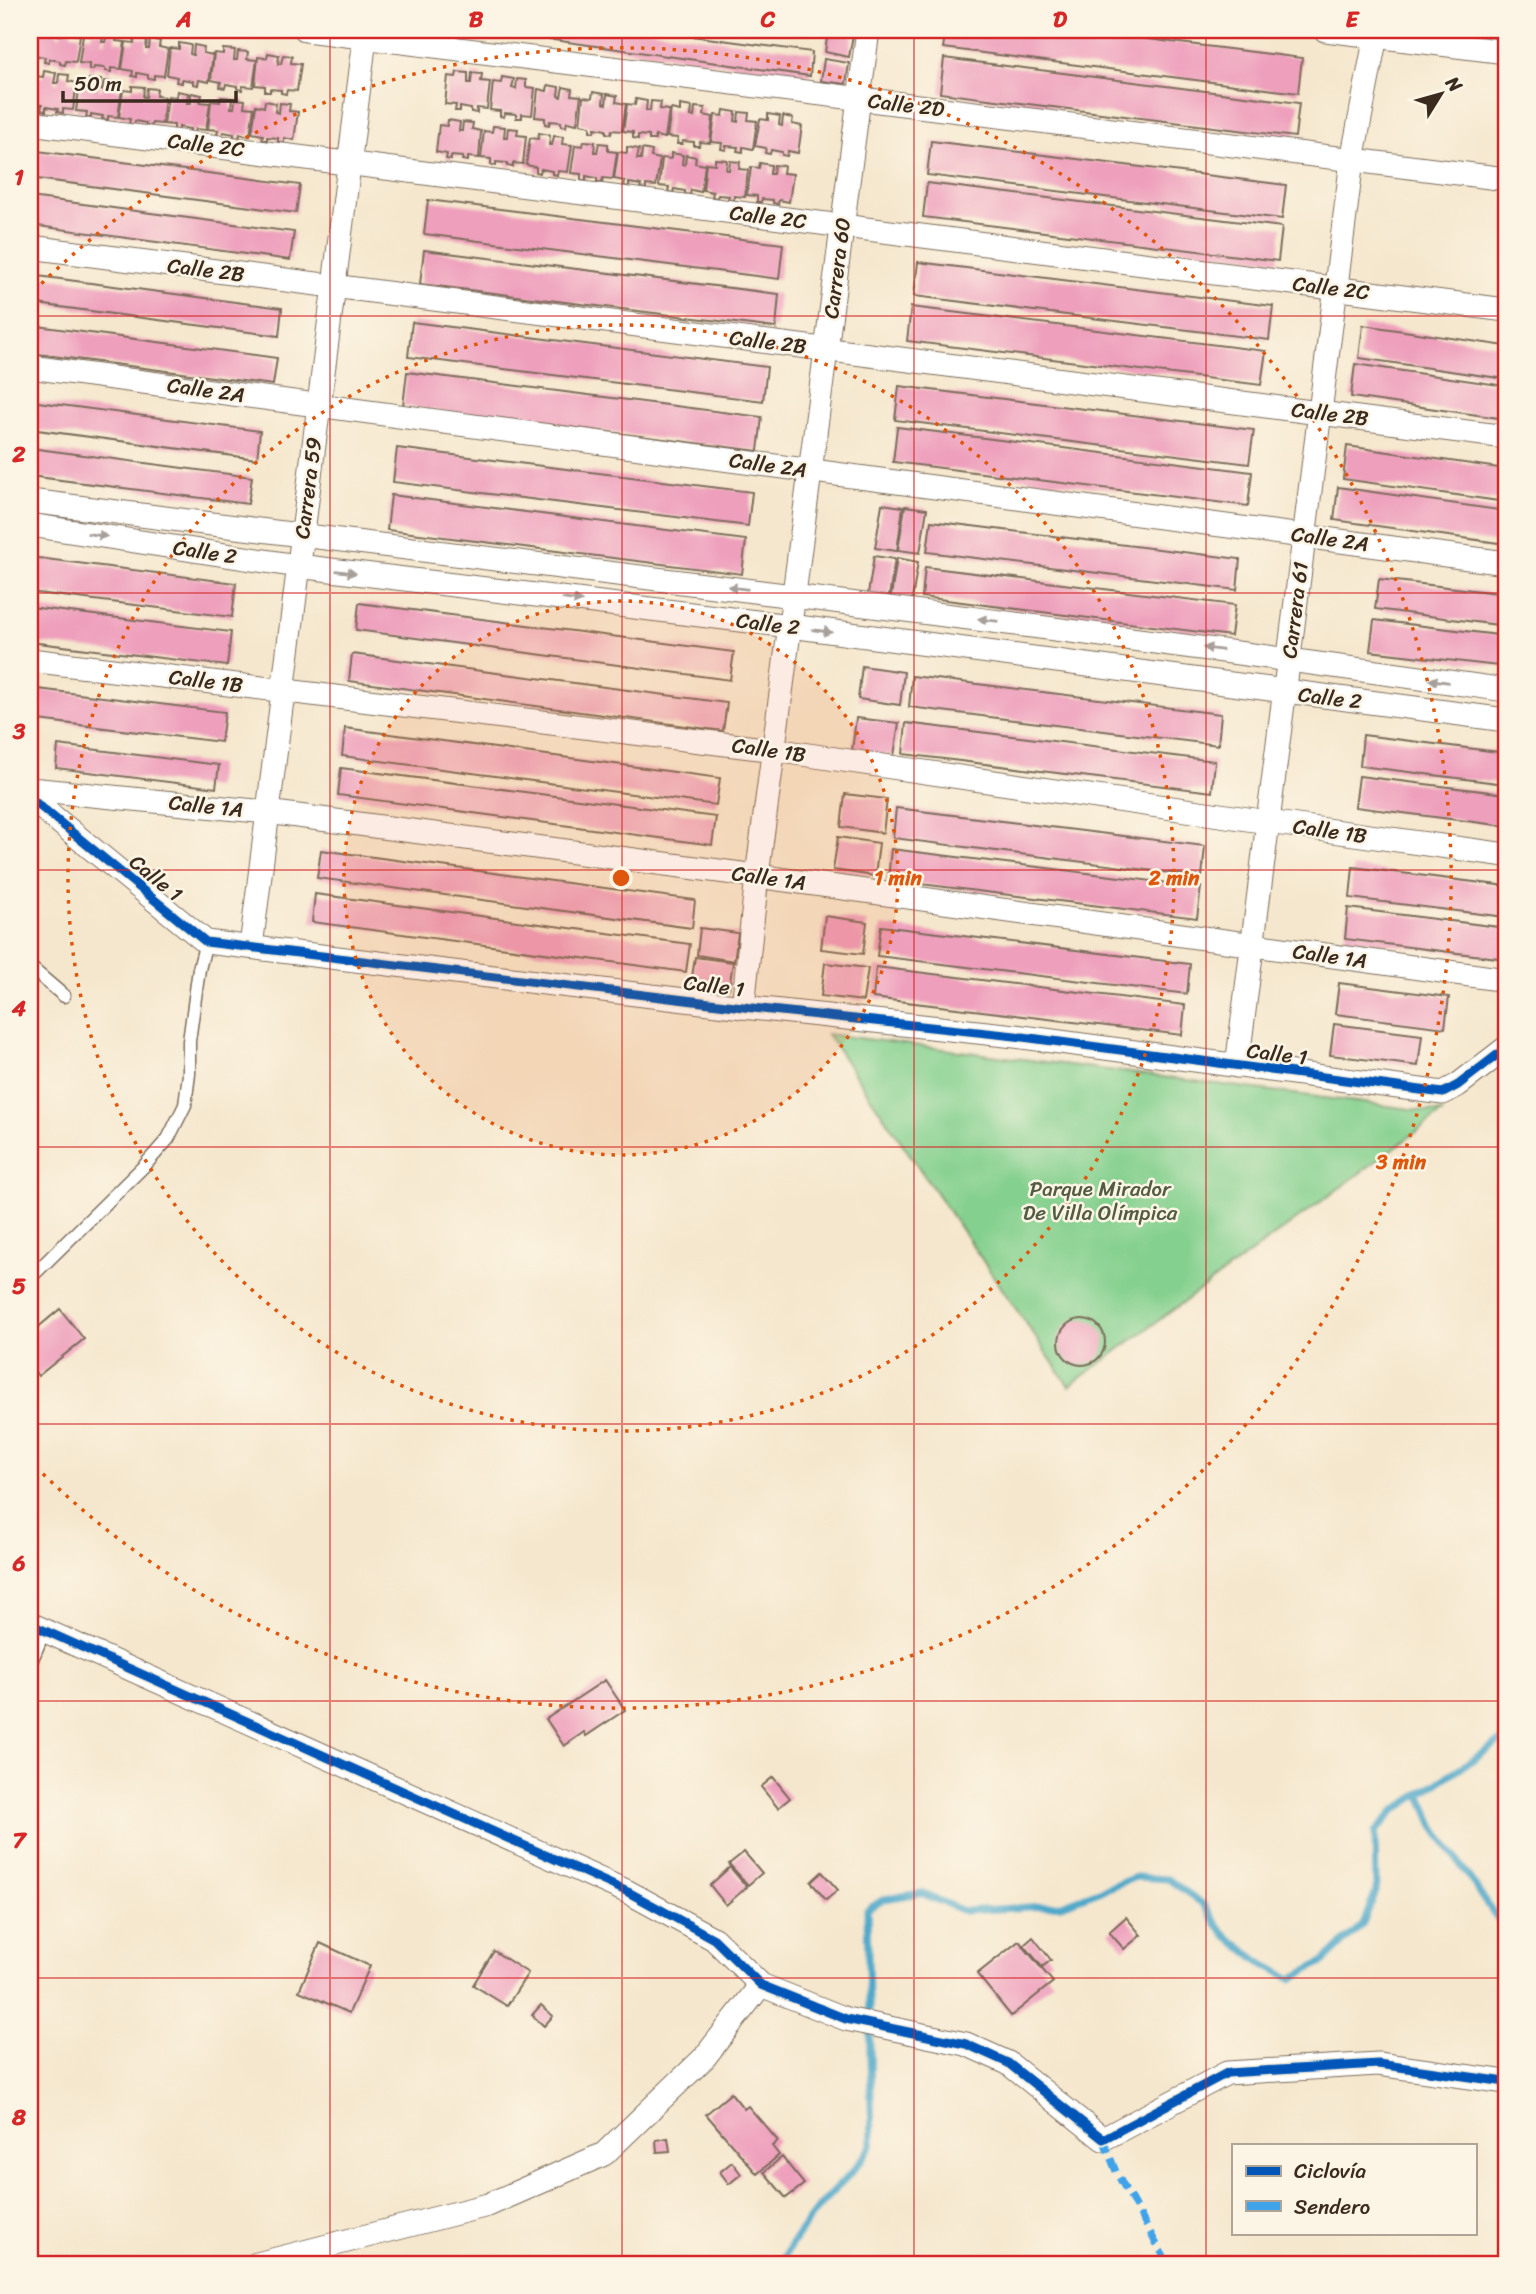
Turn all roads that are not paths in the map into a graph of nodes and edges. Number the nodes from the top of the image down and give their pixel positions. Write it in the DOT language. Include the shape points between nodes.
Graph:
graph roads {
  1 [pos="306,30"];
  2 [pos="868,30"];
  3 [pos="1325,30"];
  4 [pos="1377,32"];
  5 [pos="365,33"];
  6 [pos="1506,52"];
  7 [pos="859,99"];
  8 [pos="30,123"];
  9 [pos="1352,160"];
  10 [pos="349,163"];
  11 [pos="1506,179"];
  12 [pos="842,226"];
  13 [pos="30,247"];
  14 [pos="333,286"];
  15 [pos="1336,289"];
  16 [pos="1506,310"];
  17 [pos="826,349"];
  18 [pos="30,367"];
  19 [pos="318,405"];
  20 [pos="1320,413"];
  21 [pos="1506,437"];
  22 [pos="810,470"];
  23 [pos="30,501"];
  24 [pos="30,525"];
  25 [pos="302,536"];
  26 [pos="1304,536"];
  27 [pos="1506,563"];
  28 [pos="298,566"];
  29 [pos="794,595"];
  30 [pos="790,626"];
  31 [pos="1289,659"];
  32 [pos="30,660"];
  33 [pos="282,689"];
  34 [pos="1506,690"];
  35 [pos="1284,693"];
  36 [pos="1506,720"];
  37 [pos="774,750"];
  38 [pos="30,789"];
  39 [pos="30,798"];
  40 [pos="267,812"];
  41 [pos="1268,822"];
  42 [pos="1506,855"];
  43 [pos="757,876"];
  44 [pos="206,942"];
  45 [pos="1252,945"];
  46 [pos="251,947"];
  47 [pos="30,967"];
  48 [pos="1506,980"];
  49 [pos="64,996"];
  50 [pos="743,1007"];
  51 [pos="1506,1048"];
  52 [pos="1237,1066"];
  53 [pos="30,1278"];
  54 [pos="37,1627"];
  55 [pos="30,1664"];
  56 [pos="761,1985"];
  57 [pos="1506,2082"];
  58 [pos="257,2264"];
  1 -- 5 [label="street, Calle 2D"];
  2 -- 7 [label="street, Carrera 60"];
  3 -- 4 [label="street"];
  4 -- 6 [label="street"];
  4 -- 9 [label="street, Carrera 61"];
  5 -- 7 [label="street, Calle 2D"];
  5 -- 10 [label="street, Carrera 59"];
  7 -- 9 [label="street, Calle 2D"];
  7 -- 12 [label="street, Carrera 60"];
  8 -- 10 [label="street, Calle 2C"];
  9 -- 11 [label="street, Calle 2D"];
  9 -- 15 [label="street, Carrera 61"];
  10 -- 12 [label="street, Calle 2C"];
  10 -- 14 [label="street, Carrera 59"];
  12 -- 15 [label="street, Calle 2C"];
  12 -- 17 [label="street, Carrera 60"];
  13 -- 14 [label="street, Calle 2B"];
  14 -- 17 [label="street, Calle 2B"];
  14 -- 19 [label="street, Carrera 59"];
  15 -- 16 [label="street, Calle 2C"];
  15 -- 20 [label="street, Carrera 61"];
  17 -- 20 [label="street, Calle 2B"];
  17 -- 22 [label="street, Carrera 60"];
  18 -- 19 [label="street, Calle 2A"];
  19 -- 22 [label="street, Calle 2A"];
  19 -- 25 [label="street, Carrera 59"];
  20 -- 21 [label="street, Calle 2B"];
  20 -- 26 [label="street, Carrera 61"];
  22 -- 26 [label="street, Calle 2A"];
  22 -- 29 [label="street, Carrera 60"];
  23 -- 25 [label="street, Calle 2"];
  24 -- 28 [label="street, Calle 2, one-way"];
  25 -- 28 [label="street, Carrera 59"];
  29 -- 25 [label="street, Calle 2, one-way"];
  26 -- 27 [label="street, Calle 2A"];
  26 -- 31 [label="street, Carrera 61"];
  28 -- 30 [label="street, Calle 2, one-way"];
  28 -- 33 [label="street, Carrera 59"];
  29 -- 30 [label="street, Carrera 60"];
  31 -- 29 [label="street, Calle 2, one-way"];
  30 -- 35 [label="street, Calle 2, one-way"];
  30 -- 37 [label="street, Carrera 60"];
  34 -- 31 [label="street, Calle 2, one-way"];
  31 -- 35 [label="street, Carrera 61"];
  32 -- 33 [label="street, Calle 1B"];
  33 -- 37 [label="street, Calle 1B"];
  33 -- 40 [label="street, Carrera 59"];
  35 -- 36 [label="street, Calle 2"];
  35 -- 41 [label="street, Carrera 61"];
  37 -- 41 [label="street, Calle 1B"];
  37 -- 43 [label="street, Carrera 60"];
  38 -- 40 [label="street, Calle 1A"];
  39 -- 44 [label="street, Calle 1"];
  40 -- 43 [label="street, Calle 1A"];
  40 -- 46 [label="street, Carrera 59"];
  41 -- 42 [label="street, Calle 1B"];
  41 -- 45 [label="street, Carrera 61"];
  43 -- 45 [label="street, Calle 1A"];
  43 -- 50 [label="street, Carrera 60"];
  44 -- 46 [label="street, Calle 1"];
  44 -- 53 [label="lane" via="189,1041 185,1105 168,1139"];
  45 -- 48 [label="street, Calle 1A"];
  45 -- 52 [label="street, Carrera 61"];
  46 -- 50 [label="street, Calle 1"];
  47 -- 49 [label="lane"];
  50 -- 52 [label="street, Calle 1" via="1016,1036"];
  51 -- 52 [label="street, Calle 1" via="1443,1093"];
  54 -- 55 [label="lane"];
  54 -- 56 [label="street" via="628,1892 714,1939"];
  56 -- 57 [label="street" via="846,2019 966,2044 1008,2063 1103,2139 1227,2073 1378,2064"];
  56 -- 58 [label="street" via="704,2058 604,2154 488,2205"];
}
